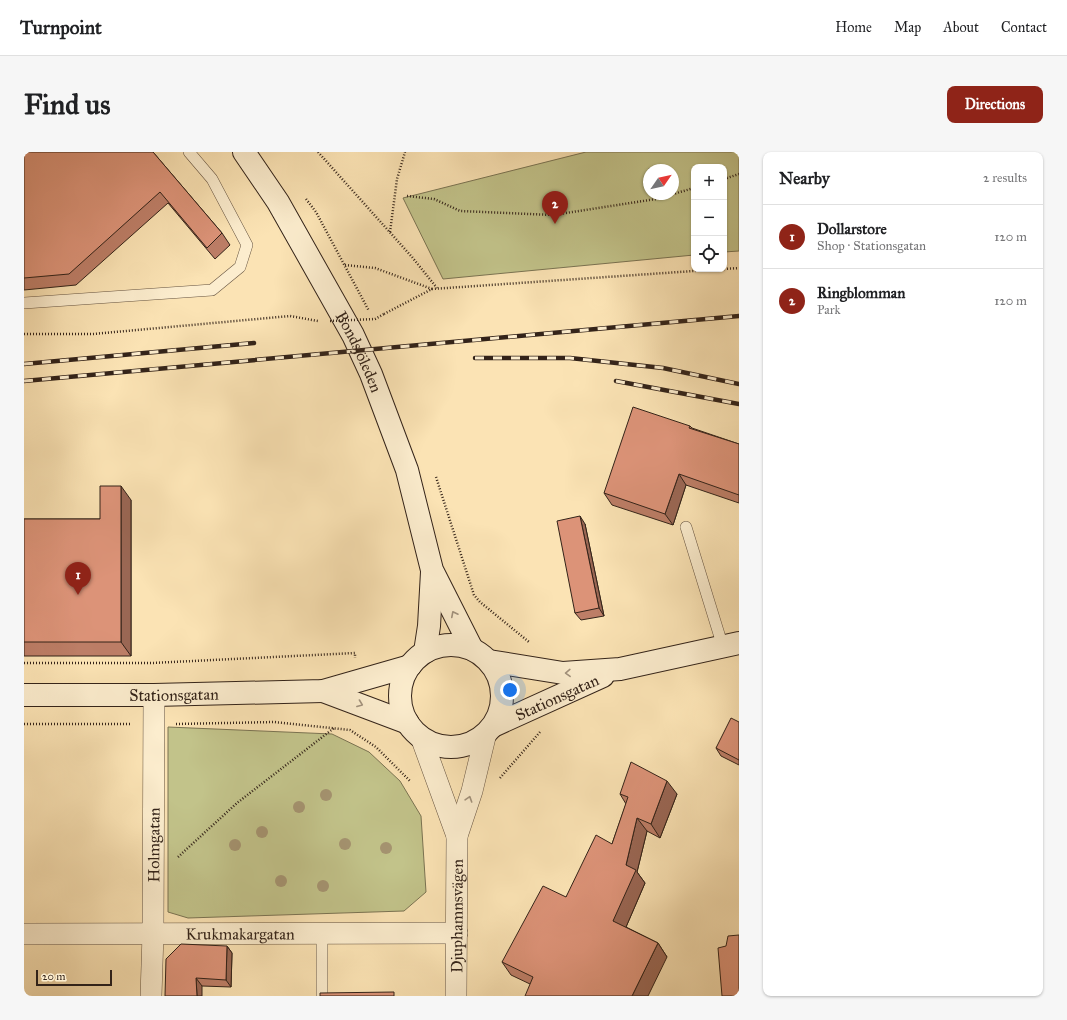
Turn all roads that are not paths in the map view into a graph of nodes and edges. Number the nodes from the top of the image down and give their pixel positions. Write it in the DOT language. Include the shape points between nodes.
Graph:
graph roads {
  1 [pos="189,152"];
  2 [pos="244,152"];
  3 [pos="24,303"];
  4 [pos="686,528"];
  5 [pos="432,570"];
  6 [pos="731,645"];
  7 [pos="480,655"];
  8 [pos="417,659"];
  9 [pos="620,669"];
  10 [pos="323,691"];
  11 [pos="24,695"];
  12 [pos="154,695"];
  13 [pos="490,729"];
  14 [pos="414,730"];
  15 [pos="457,836"];
  16 [pos="457,932"];
  17 [pos="322,933"];
  18 [pos="24,934"];
  19 [pos="153,934"];
  20 [pos="151,996"];
  21 [pos="322,996"];
  22 [pos="456,996"];
  1 -- 3 [label="lane" via="212,179 247,245 240,267 212,290"];
  2 -- 5 [label="main road, Bondsjöleden" via="278,202 353,335 371,374 407,470"];
  4 -- 6 [label="lane"];
  7 -- 5 [label="main road, Bondsjöleden, one-way"];
  5 -- 8 [label="main road, Bondsjöleden" via="429,626"];
  6 -- 9 [label="main road, Stationsgatan"];
  7 -- 8 [label="main road" via="463,646 447,645 433,648"];
  9 -- 7 [label="main road, Stationsgatan, one-way" via="564,673"];
  7 -- 13 [label="main road" via="499,678 502,693 501,708"];
  8 -- 10 [label="main road, Stationsgatan"];
  8 -- 14 [label="main road" via="404,674 400,690 401,704"];
  9 -- 13 [label="main road, Stationsgatan"];
  10 -- 12 [label="main road, Stationsgatan"];
  10 -- 14 [label="main road, Stationsgatan, one-way"];
  11 -- 12 [label="main road, Stationsgatan"];
  12 -- 19 [label="street, Holmgatan"];
  13 -- 14 [label="main road" via="469,743 454,746 440,745"];
  15 -- 13 [label="street, Djuphamnsvägen, one-way"];
  14 -- 15 [label="street, Djuphamnsvägen"];
  15 -- 16 [label="street, Djuphamnsvägen"];
  16 -- 17 [label="street, Krukmakargatan"];
  16 -- 22 [label="street, Djuphamnsvägen"];
  17 -- 19 [label="street, Krukmakargatan"];
  17 -- 21 [label="lane"];
  18 -- 19 [label="street, Krukmakargatan"];
  19 -- 20 [label="street, Holmgatan"];
}
